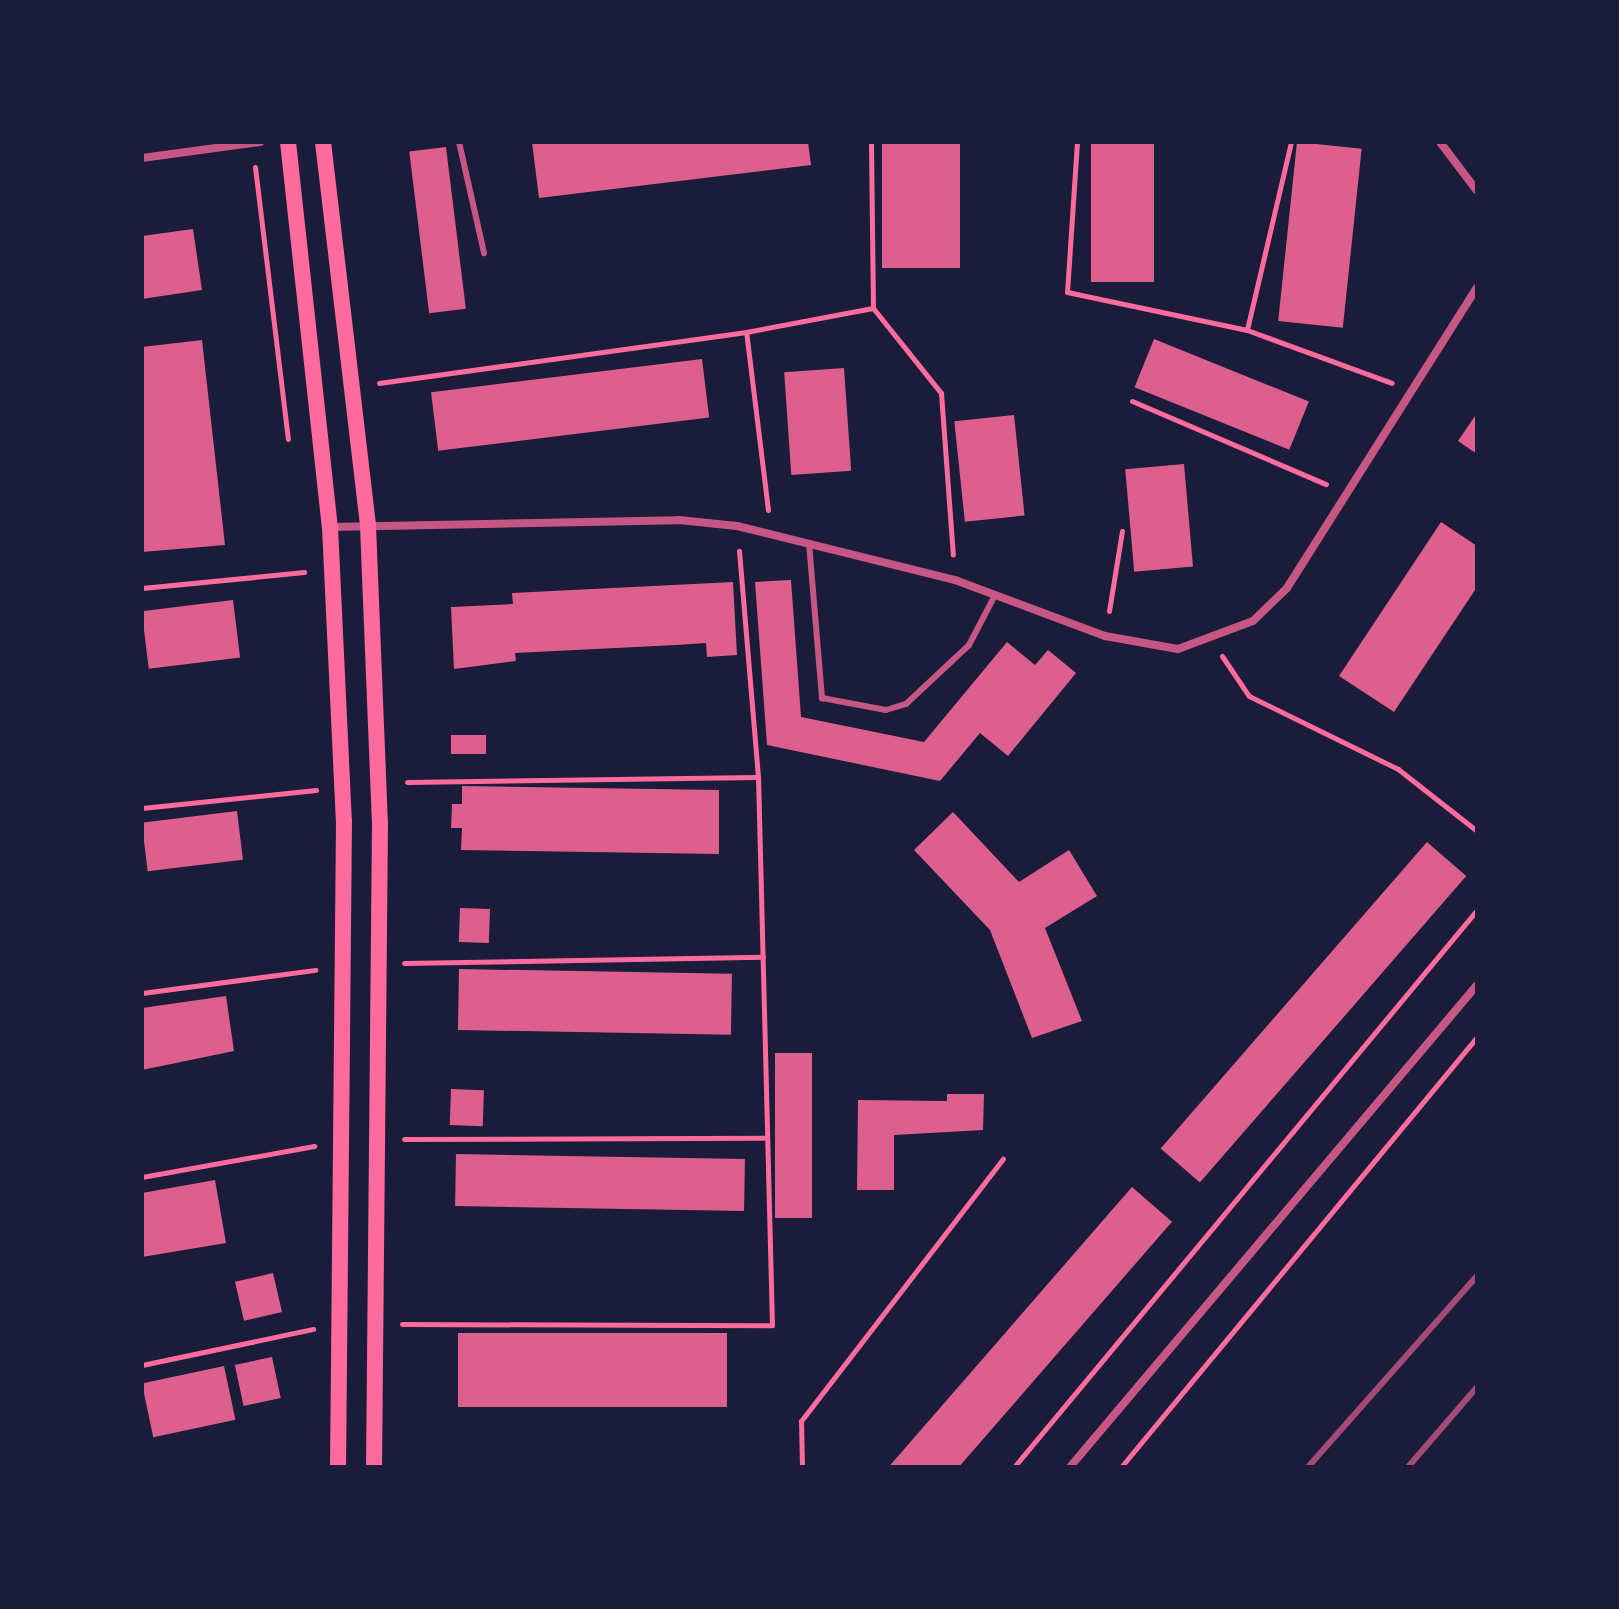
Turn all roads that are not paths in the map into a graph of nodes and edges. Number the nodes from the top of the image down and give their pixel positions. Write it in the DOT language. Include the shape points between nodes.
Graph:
graph roads {
  1 [pos="288,142"];
  2 [pos="323,142"];
  3 [pos="459,142"];
  4 [pos="1440,142"];
  5 [pos="256,143"];
  6 [pos="142,158"];
  7 [pos="1474,177"];
  8 [pos="1477,191"];
  9 [pos="484,253"];
  10 [pos="1477,288"];
  11 [pos="368,526"];
  12 [pos="330,527"];
  13 [pos="809,542"];
  14 [pos="995,595"];
  15 [pos="1477,985"];
  16 [pos="338,1467"];
  17 [pos="374,1467"];
  18 [pos="1070,1467"];
  1 -- 12 [label="main road"];
  2 -- 11 [label="main road"];
  3 -- 9 [label="lane"];
  4 -- 7 [label="street"];
  5 -- 6 [label="street"];
  7 -- 8 [label="street"];
  10 -- 14 [label="street" via="1352,495 1287,588 1253,621 1178,649 1105,636"];
  11 -- 12 [label="street"];
  11 -- 13 [label="street" via="679,520"];
  11 -- 17 [label="main road" via="380,822"];
  12 -- 16 [label="main road" via="344,821"];
  13 -- 14 [label="street"];
  13 -- 14 [label="lane" via="822,698 886,710 906,704 969,645"];
  15 -- 18 [label="street"];
}
